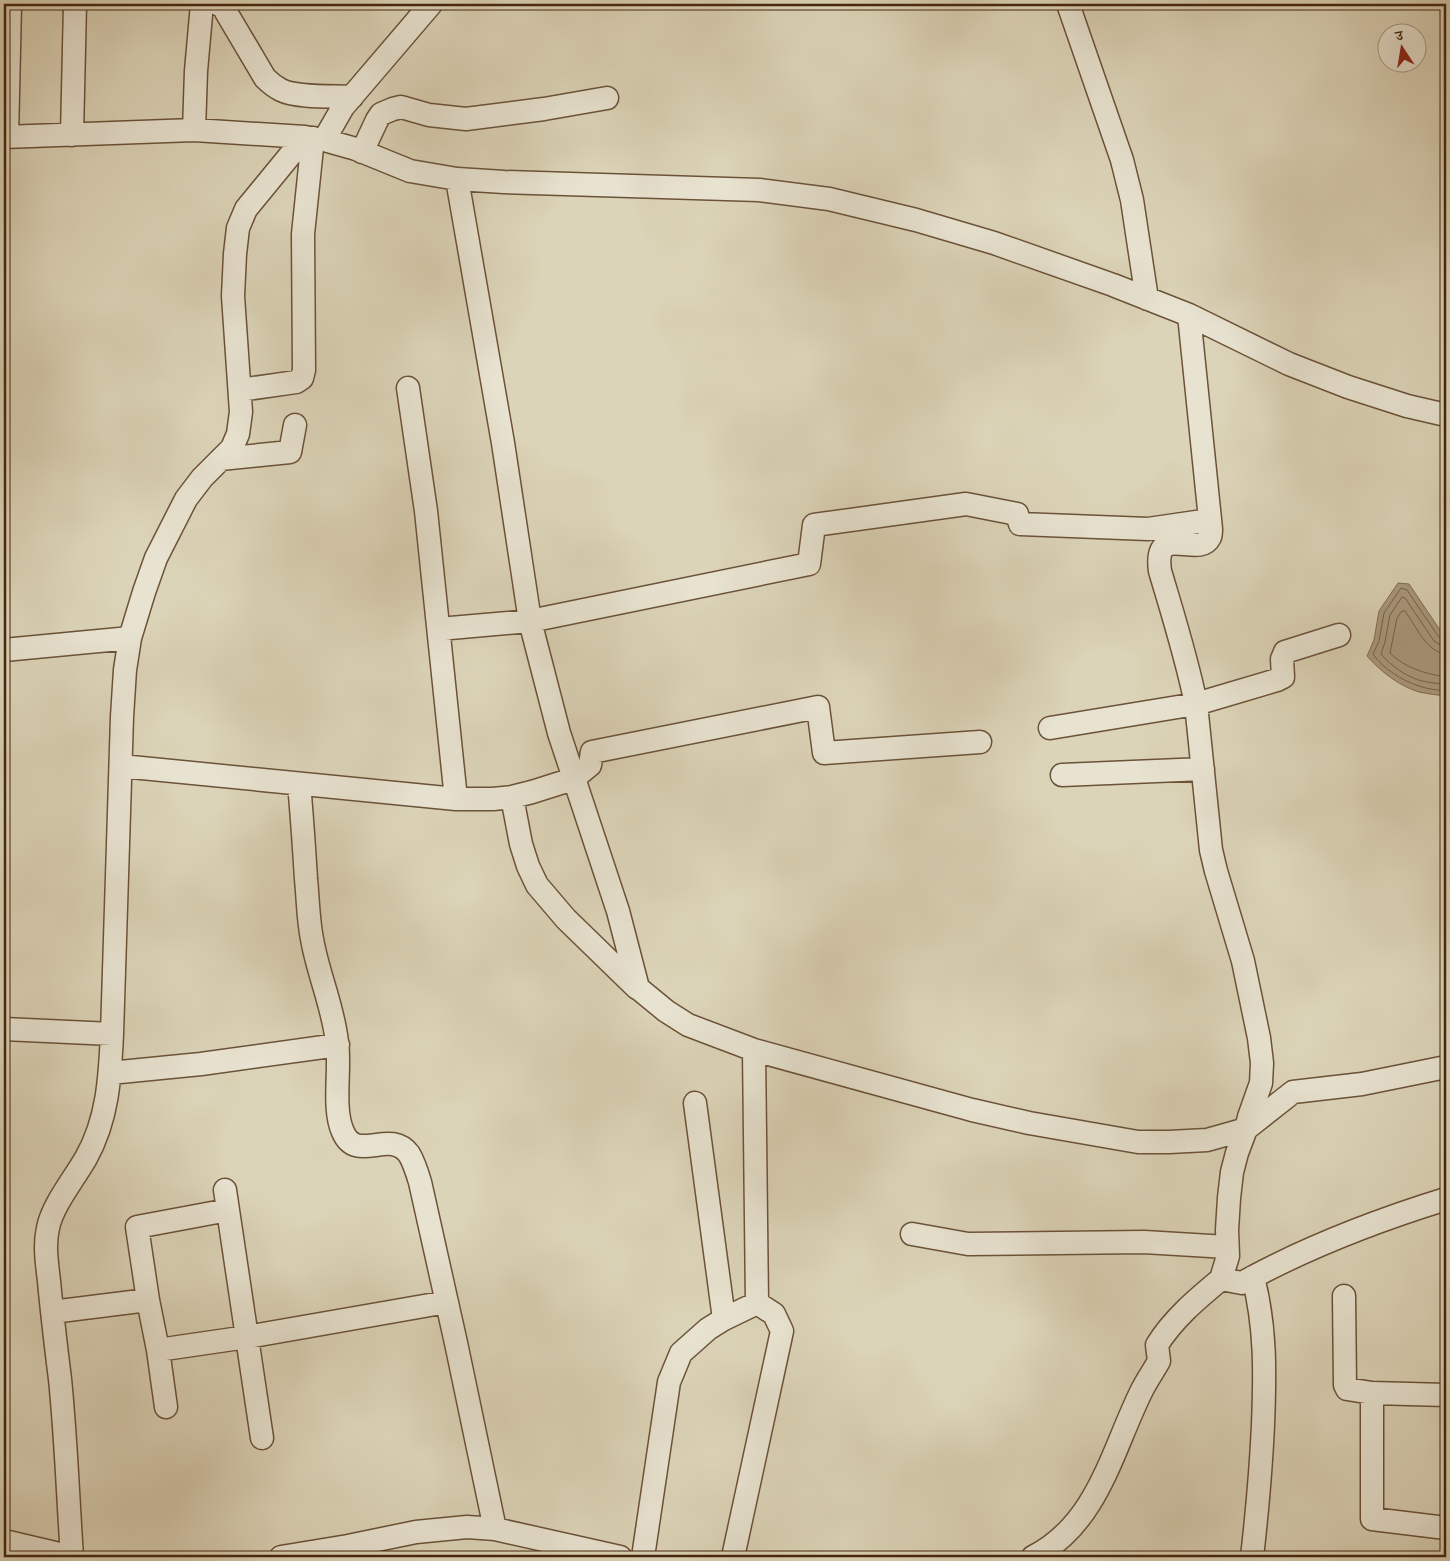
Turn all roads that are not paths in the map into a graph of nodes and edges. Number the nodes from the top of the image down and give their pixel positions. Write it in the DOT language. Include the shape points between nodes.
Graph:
graph roads {
  1 [pos="10,4"];
  2 [pos="75,4"];
  3 [pos="202,4"];
  4 [pos="218,4"];
  5 [pos="431,4"];
  6 [pos="1068,4"];
  7 [pos="352,97"];
  8 [pos="607,98"];
  9 [pos="194,130"];
  10 [pos="72,135"];
  11 [pos="6,137"];
  12 [pos="314,138"];
  13 [pos="362,152"];
  14 [pos="458,179"];
  15 [pos="1147,299"];
  16 [pos="1189,315"];
  17 [pos="408,388"];
  18 [pos="240,390"];
  19 [pos="1446,415"];
  20 [pos="294,425"];
  21 [pos="221,459"];
  22 [pos="1210,520"];
  23 [pos="530,621"];
  24 [pos="439,629"];
  25 [pos="1339,635"];
  26 [pos="130,638"];
  27 [pos="4,650"];
  28 [pos="1196,704"];
  29 [pos="1050,728"];
  30 [pos="980,742"];
  31 [pos="121,766"];
  32 [pos="1203,769"];
  33 [pos="1062,775"];
  34 [pos="573,779"];
  35 [pos="299,784"];
  36 [pos="512,797"];
  37 [pos="456,799"];
  38 [pos="638,988"];
  39 [pos="4,1029"];
  40 [pos="112,1034"];
  41 [pos="338,1045"];
  42 [pos="754,1050"];
  43 [pos="1446,1067"];
  44 [pos="110,1073"];
  45 [pos="696,1103"];
  46 [pos="1246,1130"];
  47 [pos="1446,1199"];
  48 [pos="912,1234"];
  49 [pos="1227,1247"];
  50 [pos="1253,1277"];
  51 [pos="1220,1279"];
  52 [pos="1344,1296"];
  53 [pos="148,1300"];
  54 [pos="447,1302"];
  55 [pos="757,1303"];
  56 [pos="52,1312"];
  57 [pos="724,1319"];
  58 [pos="246,1337"];
  59 [pos="158,1350"];
  60 [pos="1372,1393"];
  61 [pos="1446,1394"];
  62 [pos="166,1407"];
  63 [pos="262,1438"];
  64 [pos="1446,1528"];
  65 [pos="495,1529"];
  66 [pos="4,1541"];
  67 [pos="72,1557"];
  68 [pos="282,1557"];
  69 [pos="620,1557"];
  70 [pos="643,1557"];
  71 [pos="733,1557"];
  72 [pos="1033,1557"];
  73 [pos="1252,1557"];
  1 -- 11 [label="street"];
  2 -- 10 [label="street"];
  3 -- 9 [label="street"];
  4 -- 7 [label="street" via="223,7 271,84 282,91 299,94"];
  5 -- 7 [label="street"];
  6 -- 15 [label="street" via="1122,160 1132,200"];
  7 -- 12 [label="street" via="336,120"];
  8 -- 13 [label="street" via="466,119 429,115 400,107 381,114"];
  9 -- 10 [label="street"];
  9 -- 12 [label="street"];
  10 -- 11 [label="street"];
  12 -- 13 [label="street"];
  12 -- 18 [label="street" via="246,209 238,228 233,296"];
  12 -- 18 [label="street" via="303,234 302,378 296,382"];
  13 -- 14 [label="street" via="410,171"];
  14 -- 15 [label="street" via="759,190 829,199 994,243"];
  14 -- 23 [label="street"];
  15 -- 16 [label="street"];
  16 -- 19 [label="street" via="1289,364 1348,387"];
  16 -- 22 [label="street"];
  17 -- 24 [label="street"];
  18 -- 21 [label="street" via="238,434 232,448"];
  20 -- 21 [label="street" via="290,452"];
  21 -- 26 [label="street" via="196,485 178,513 156,558"];
  22 -- 23 [label="street" via="1148,529 1020,524 1017,514 966,504 814,525 809,564"];
  22 -- 28 [label="street" via="1210,537 1205,543 1170,544 1160,551 1158,560"];
  23 -- 24 [label="street"];
  23 -- 34 [label="street"];
  24 -- 37 [label="street"];
  25 -- 28 [label="street" via="1285,652 1281,679"];
  26 -- 27 [label="street"];
  26 -- 31 [label="street" via="125,670"];
  28 -- 29 [label="street"];
  28 -- 32 [label="street"];
  30 -- 34 [label="street" via="824,754 818,707 592,752 590,765"];
  31 -- 35 [label="street"];
  31 -- 40 [label="street"];
  32 -- 33 [label="street"];
  32 -- 46 [label="street" via="1211,850 1243,960 1262,1063 1261,1083"];
  34 -- 36 [label="street"];
  34 -- 38 [label="street" via="613,895"];
  35 -- 37 [label="street"];
  35 -- 41 [label="street" via="312,939"];
  36 -- 37 [label="street"];
  36 -- 38 [label="street" via="521,844 537,885 566,919"];
  38 -- 42 [label="street" via="688,1025"];
  39 -- 40 [label="street"];
  40 -- 44 [label="street"];
  41 -- 44 [label="street"];
  41 -- 54 [label="street" via="338,1101 342,1130 352,1144 387,1143 400,1146 408,1154 420,1182"];
  42 -- 46 [label="street" via="972,1110 1101,1136 1138,1142 1179,1142 1207,1140"];
  42 -- 55 [label="street"];
  43 -- 46 [label="street" via="1362,1084 1293,1092"];
  44 -- 56 [label="street" via="98,1134 53,1213 48,1228 46,1246"];
  45 -- 57 [label="street"];
  46 -- 49 [label="street" via="1232,1172"];
  47 -- 50 [label="street" via="1328,1241"];
  48 -- 49 [label="street" via="968,1244 1144,1242"];
  49 -- 51 [label="street" via="1228,1256"];
  50 -- 51 [label="street" via="1242,1284"];
  50 -- 73 [label="street" via="1262,1318 1265,1374 1261,1469"];
  51 -- 72 [label="street" via="1163,1334 1157,1345 1160,1361 1142,1390 1099,1488 1082,1516 1062,1537"];
  52 -- 60 [label="street" via="1346,1387"];
  53 -- 56 [label="street"];
  53 -- 58 [label="street" via="137,1227 227,1200"];
  53 -- 59 [label="street"];
  54 -- 58 [label="street"];
  54 -- 65 [label="street"];
  55 -- 57 [label="street"];
  55 -- 71 [label="street" via="774,1314 782,1331"];
  56 -- 67 [label="street"];
  57 -- 70 [label="street" via="681,1353 669,1382"];
  58 -- 59 [label="street"];
  58 -- 63 [label="street"];
  59 -- 62 [label="street"];
  60 -- 61 [label="street"];
  60 -- 64 [label="street" via="1372,1519"];
  65 -- 68 [label="street" via="416,1532"];
  65 -- 69 [label="street"];
  66 -- 67 [label="street"];
}
